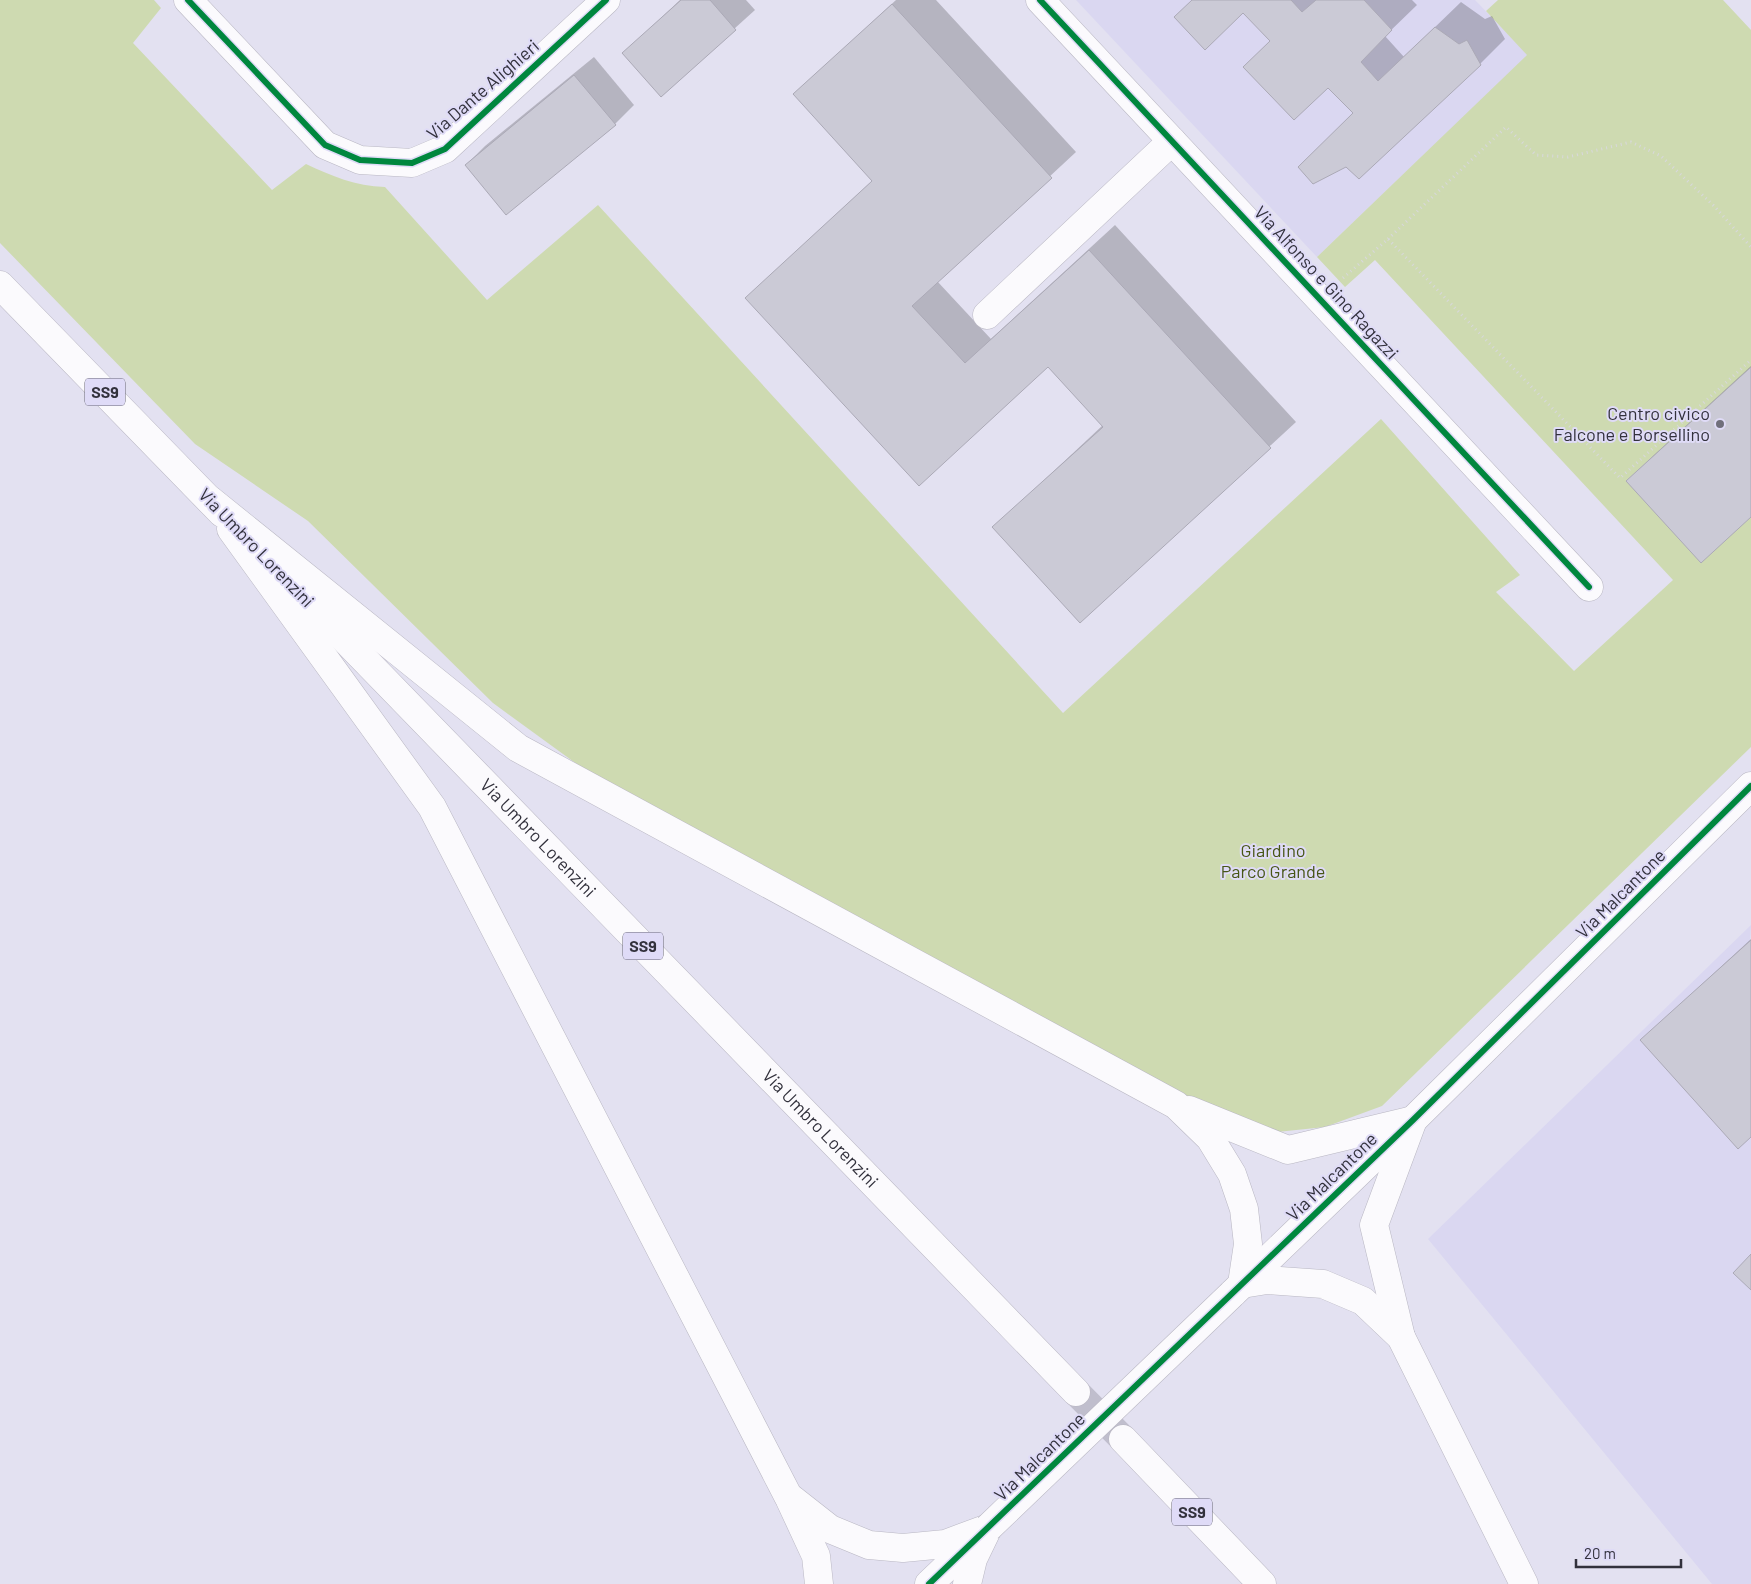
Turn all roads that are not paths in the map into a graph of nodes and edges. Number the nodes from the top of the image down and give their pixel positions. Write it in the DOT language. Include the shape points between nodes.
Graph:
graph roads {
  1 [pos="188,0"];
  2 [pos="606,0"];
  3 [pos="1040,0"];
  4 [pos="1172,141"];
  5 [pos="0,284"];
  6 [pos="987,315"];
  7 [pos="210,500"];
  8 [pos="1589,587"];
  9 [pos="1751,786"];
  10 [pos="1176,1105"];
  11 [pos="1413,1120"];
  12 [pos="1237,1289"];
  13 [pos="1401,1337"];
  14 [pos="1076,1392"];
  15 [pos="1122,1439"];
  16 [pos="788,1496"];
  17 [pos="988,1528"];
  18 [pos="819,1584"];
  19 [pos="929,1584"];
  20 [pos="967,1584"];
  21 [pos="1262,1584"];
  22 [pos="1524,1584"];
  1 -- 2 [label="main road, Via Dante Alighieri" via="325,145 360,160 412,163 445,148"];
  3 -- 4 [label="main road, Via Alfonso e Gino Ragazzi"];
  4 -- 6 [label="main road"];
  4 -- 8 [label="main road, Via Alfonso e Gino Ragazzi"];
  5 -- 7 [label="main road, Via Umbro Lorenzini / SS9"];
  7 -- 10 [label="main road" via="518,748"];
  7 -- 14 [label="main road, Via Umbro Lorenzini / SS9"];
  7 -- 16 [label="main road" via="432,807"];
  9 -- 11 [label="main road, Via Malcantone"];
  10 -- 11 [label="main road" via="1288,1150"];
  10 -- 12 [label="main road" via="1210,1138 1232,1174 1244,1210 1248,1244"];
  11 -- 12 [label="main road, Via Malcantone"];
  11 -- 13 [label="main road" via="1374,1225"];
  12 -- 13 [label="main road" via="1267,1280 1323,1284 1363,1301"];
  12 -- 17 [label="main road, Via Malcantone, bridge"];
  13 -- 22 [label="main road"];
  15 -- 21 [label="main road, SS9"];
  16 -- 17 [label="main road" via="830,1529 869,1545 903,1548 945,1544"];
  16 -- 18 [label="main road" via="816,1556"];
  17 -- 19 [label="main road, Via Malcantone"];
  17 -- 20 [label="main road" via="973,1559"];
}
